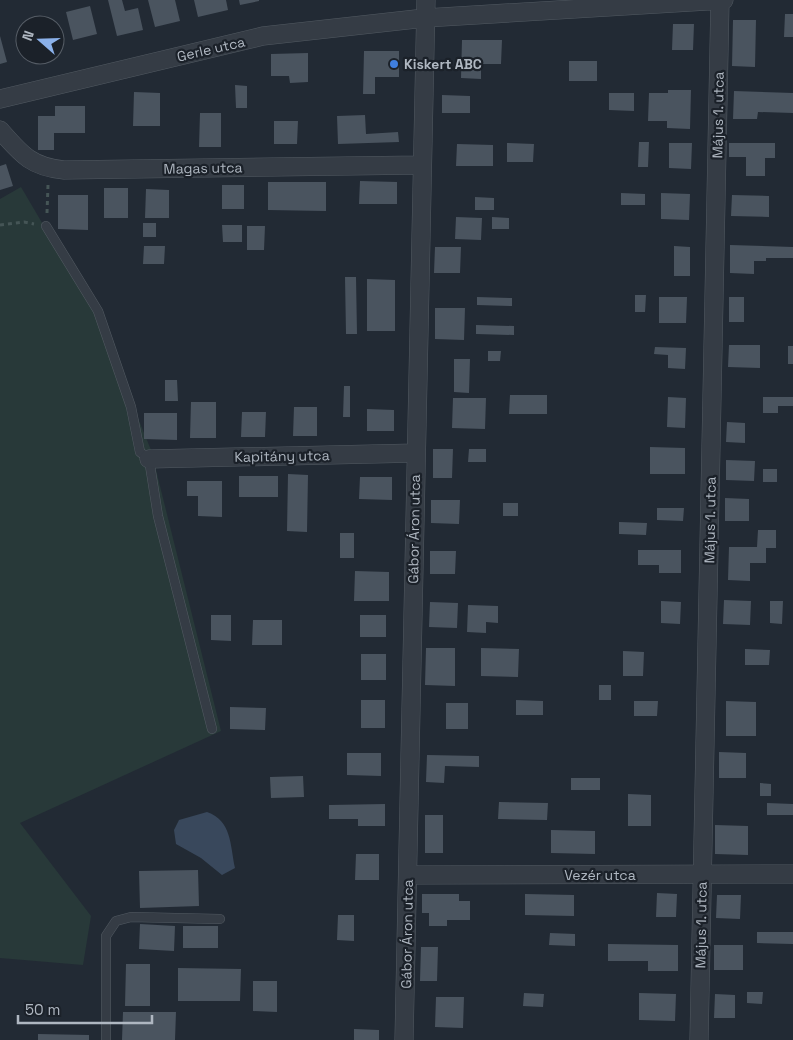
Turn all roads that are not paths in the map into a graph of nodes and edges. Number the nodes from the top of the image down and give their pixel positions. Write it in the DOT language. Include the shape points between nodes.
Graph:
graph roads {
  1 [pos="426,0"];
  2 [pos="720,0"];
  3 [pos="724,0"];
  4 [pos="425,18"];
  5 [pos="0,99"];
  6 [pos="0,130"];
  7 [pos="421,165"];
  8 [pos="46,226"];
  9 [pos="416,453"];
  10 [pos="149,459"];
  11 [pos="212,729"];
  12 [pos="793,874"];
  13 [pos="408,875"];
  14 [pos="702,875"];
  15 [pos="220,919"];
  16 [pos="106,1040"];
  17 [pos="404,1040"];
  18 [pos="699,1040"];
  1 -- 4 [label="street, Gábor Áron utca"];
  2 -- 3 [label="street, Gerle utca"];
  2 -- 4 [label="street, Gerle utca"];
  2 -- 14 [label="street, Május 1. utca"];
  4 -- 5 [label="street, Gerle utca" via="263,36"];
  4 -- 7 [label="street, Gábor Áron utca"];
  6 -- 7 [label="street, Magas utca" via="22,156 50,169"];
  7 -- 9 [label="street, Gábor Áron utca"];
  8 -- 10 [label="lane" via="98,311 131,407 138,447"];
  9 -- 10 [label="street, Kapitány utca"];
  9 -- 13 [label="street, Gábor Áron utca"];
  10 -- 11 [label="lane" via="158,516"];
  12 -- 14 [label="street, Vezér utca"];
  13 -- 14 [label="street, Vezér utca"];
  13 -- 17 [label="street, Gábor Áron utca"];
  14 -- 18 [label="street, Május 1. utca"];
  15 -- 16 [label="lane" via="131,917 116,921 106,936"];
}
